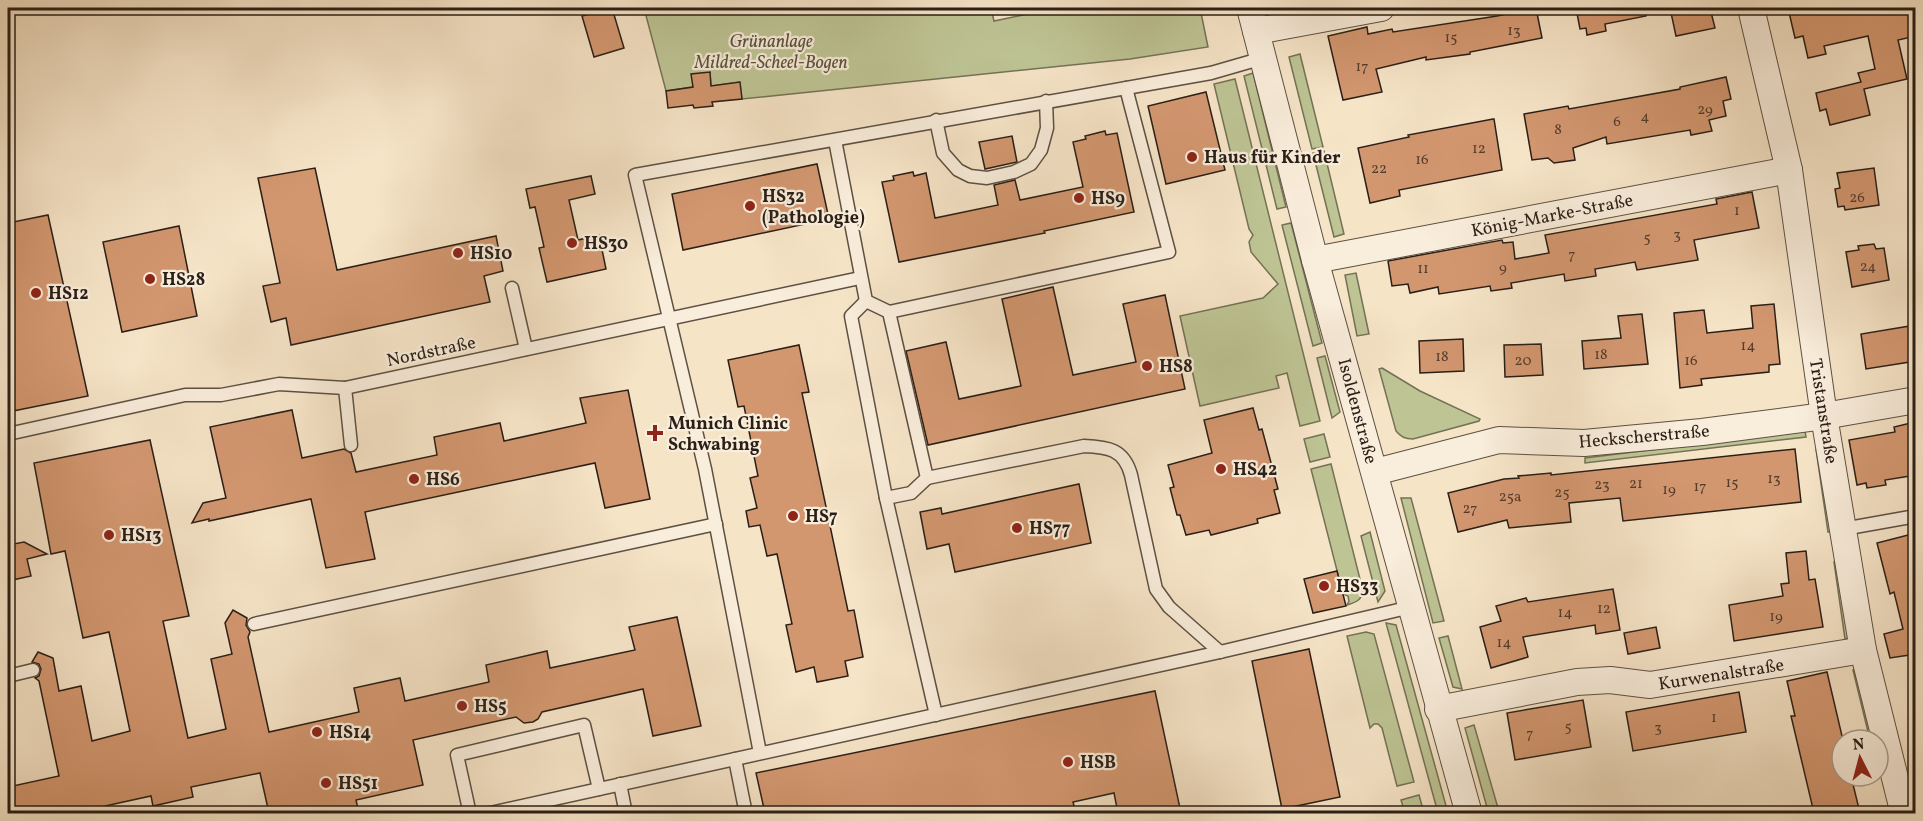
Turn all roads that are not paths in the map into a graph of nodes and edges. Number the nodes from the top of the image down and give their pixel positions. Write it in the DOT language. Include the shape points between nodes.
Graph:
graph roads {
  1 [pos="1381,8"];
  2 [pos="1751,8"];
  3 [pos="1253,19"];
  4 [pos="1263,58"];
  5 [pos="1126,88"];
  6 [pos="1046,101"];
  7 [pos="936,120"];
  8 [pos="835,140"];
  9 [pos="1788,170"];
  10 [pos="1315,260"];
  11 [pos="860,278"];
  12 [pos="512,288"];
  13 [pos="866,301"];
  14 [pos="889,312"];
  15 [pos="670,318"];
  16 [pos="526,349"];
  17 [pos="345,388"];
  18 [pos="1916,400"];
  19 [pos="1824,416"];
  20 [pos="8,435"];
  21 [pos="351,445"];
  22 [pos="1375,472"];
  23 [pos="927,478"];
  24 [pos="886,498"];
  25 [pos="1916,516"];
  26 [pos="716,525"];
  27 [pos="1843,529"];
  28 [pos="1411,607"];
  29 [pos="254,624"];
  30 [pos="1863,650"];
  31 [pos="1220,652"];
  32 [pos="33,670"];
  33 [pos="8,676"];
  34 [pos="1438,709"];
  35 [pos="936,715"];
  36 [pos="760,753"];
  37 [pos="735,759"];
  38 [pos="620,784"];
  39 [pos="599,789"];
  40 [pos="470,813"];
  41 [pos="486,813"];
  42 [pos="626,813"];
  43 [pos="746,813"];
  44 [pos="1468,813"];
  45 [pos="1904,813"];
  1 -- 3 [label="street"];
  2 -- 9 [label="street, Tristanstraße"];
  3 -- 4 [label="street, Isoldenstraße"];
  4 -- 5 [label="lane" via="1212,73"];
  4 -- 10 [label="street, Isoldenstraße"];
  5 -- 6 [label="lane"];
  5 -- 14 [label="lane" via="1169,252"];
  6 -- 7 [label="lane"];
  6 -- 7 [label="lane" via="1047,128 1041,150 1031,164 987,178 958,170 943,153"];
  7 -- 8 [label="lane"];
  8 -- 11 [label="lane"];
  8 -- 15 [label="lane" via="635,175"];
  9 -- 10 [label="street, König-Marke-Straße"];
  9 -- 19 [label="street, Tristanstraße"];
  10 -- 22 [label="street, Isoldenstraße"];
  11 -- 13 [label="lane"];
  11 -- 15 [label="lane, Nordstraße"];
  12 -- 16 [label="lane"];
  13 -- 14 [label="lane"];
  13 -- 24 [label="lane" via="851,316"];
  14 -- 23 [label="lane"];
  15 -- 16 [label="lane, Nordstraße"];
  15 -- 26 [label="lane"];
  16 -- 17 [label="lane, Nordstraße"];
  17 -- 20 [label="lane, Nordstraße" via="279,384 221,396 185,395"];
  17 -- 21 [label="lane"];
  18 -- 19 [label="street, Heckscherstraße"];
  19 -- 22 [label="street, Heckscherstraße" via="1584,443 1499,440"];
  19 -- 27 [label="street, Tristanstraße"];
  22 -- 28 [label="street, Isoldenstraße"];
  23 -- 24 [label="lane" via="910,493"];
  23 -- 31 [label="lane" via="1084,446 1118,453 1128,463 1156,589 1169,607"];
  24 -- 35 [label="lane"];
  25 -- 27 [label="lane"];
  26 -- 29 [label="lane"];
  26 -- 36 [label="lane"];
  27 -- 30 [label="street, Tristanstraße"];
  28 -- 31 [label="lane"];
  28 -- 34 [label="street, Isoldenstraße"];
  30 -- 34 [label="street, Kurwenalstraße" via="1650,686 1610,680 1577,682"];
  30 -- 45 [label="street, Tristanstraße"];
  31 -- 35 [label="lane"];
  32 -- 33 [label="lane"];
  34 -- 44 [label="street, Isoldenstraße"];
  35 -- 36 [label="lane"];
  36 -- 37 [label="lane"];
  37 -- 38 [label="lane"];
  37 -- 43 [label="lane"];
  38 -- 39 [label="lane"];
  38 -- 42 [label="lane"];
  39 -- 40 [label="lane" via="584,725 457,754"];
  39 -- 41 [label="lane"];
}
